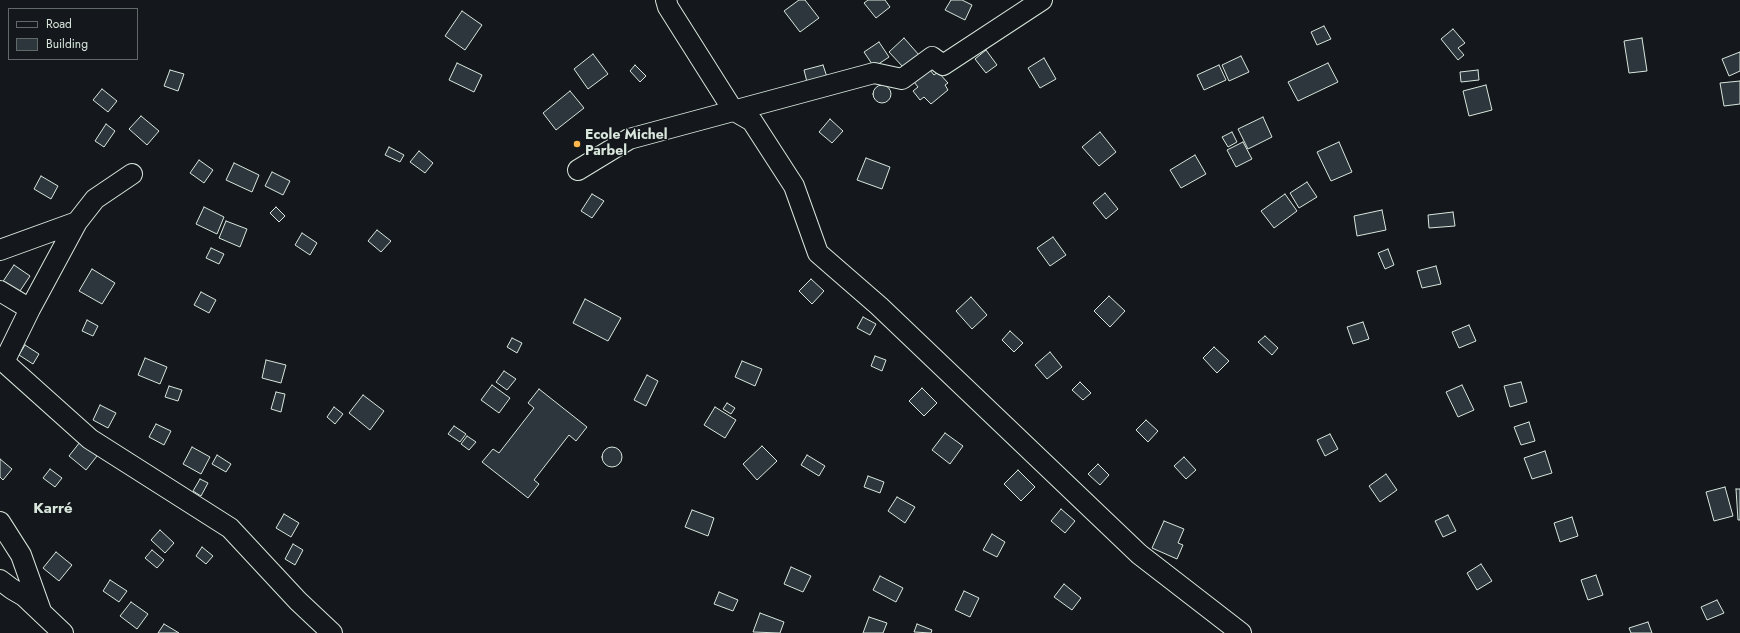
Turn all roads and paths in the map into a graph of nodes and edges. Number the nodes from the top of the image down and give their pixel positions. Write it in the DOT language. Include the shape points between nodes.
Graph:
graph roads {
  1 [pos="666,0"];
  2 [pos="1042,0"];
  3 [pos="733,110"];
  4 [pos="578,170"];
  5 [pos="132,174"];
  6 [pos="77,222"];
  7 [pos="0,250"];
  8 [pos="0,291"];
  9 [pos="30,309"];
  10 [pos="0,522"];
  11 [pos="0,580"];
  12 [pos="41,611"];
  13 [pos="63,633"];
  14 [pos="332,633"];
  15 [pos="1241,633"];
  1 -- 3 [label="street"];
  2 -- 3 [label="street" via="944,65 932,57 902,79 874,73"];
  3 -- 4 [label="street" via="629,139"];
  3 -- 15 [label="street" via="752,121 794,186 818,253 879,306 1139,554"];
  5 -- 6 [label="street" via="95,199"];
  6 -- 7 [label="street"];
  6 -- 9 [label="street"];
  8 -- 9 [label="street"];
  9 -- 14 [label="street" via="4,362 90,439 230,528"];
  10 -- 12 [label="street" via="22,555"];
  11 -- 12 [label="street"];
  12 -- 13 [label="street"];
}
